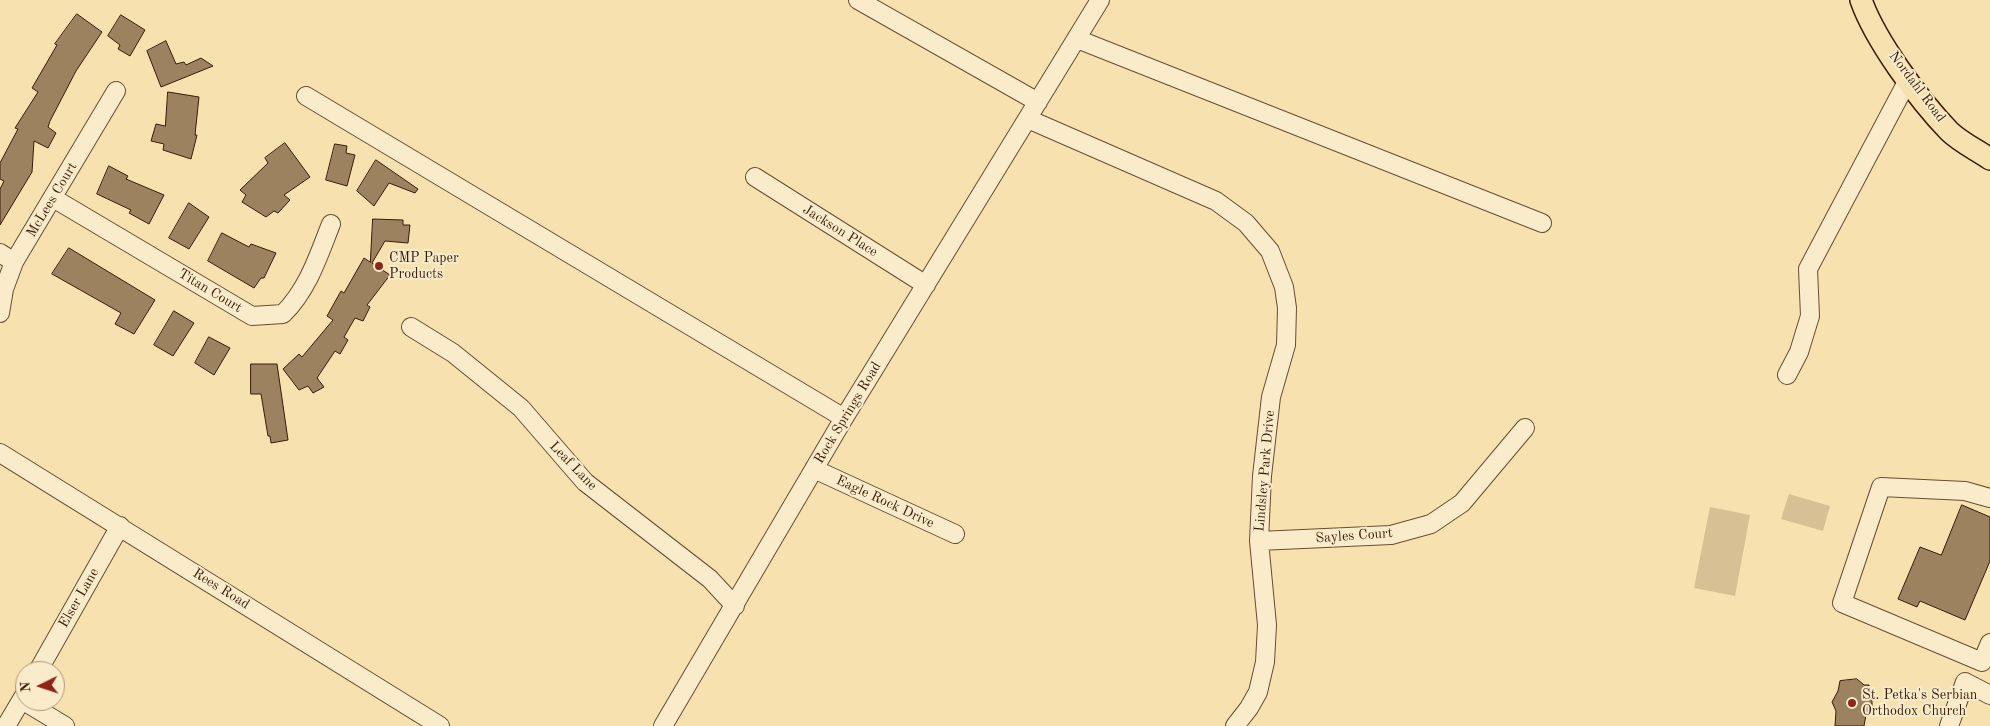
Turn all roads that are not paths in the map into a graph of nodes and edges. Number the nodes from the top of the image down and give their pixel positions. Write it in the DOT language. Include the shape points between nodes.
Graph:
graph roads {
  1 [pos="858,0"];
  2 [pos="1100,0"];
  3 [pos="1861,0"];
  4 [pos="1076,39"];
  5 [pos="1908,80"];
  6 [pos="116,92"];
  7 [pos="306,96"];
  8 [pos="1038,102"];
  9 [pos="1028,119"];
  10 [pos="1990,159"];
  11 [pos="754,177"];
  12 [pos="53,198"];
  13 [pos="1542,223"];
  14 [pos="332,224"];
  15 [pos="7,258"];
  16 [pos="926,285"];
  17 [pos="0,313"];
  18 [pos="411,327"];
  19 [pos="1787,375"];
  20 [pos="844,418"];
  21 [pos="1525,428"];
  22 [pos="0,453"];
  23 [pos="814,469"];
  24 [pos="1990,498"];
  25 [pos="120,526"];
  26 [pos="956,534"];
  27 [pos="1259,541"];
  28 [pos="735,606"];
  29 [pos="1990,643"];
  30 [pos="1959,651"];
  31 [pos="44,661"];
  32 [pos="1966,682"];
  33 [pos="1990,694"];
  34 [pos="15,707"];
  35 [pos="43,711"];
  36 [pos="5,719"];
  37 [pos="65,726"];
  38 [pos="440,726"];
  39 [pos="663,726"];
  40 [pos="1235,726"];
  41 [pos="1949,726"];
  1 -- 8 [label="street"];
  2 -- 4 [label="street, Rock Springs Road"];
  3 -- 5 [label="main road, Nordahl Road" via="1867,17"];
  4 -- 8 [label="street, Rock Springs Road"];
  4 -- 13 [label="street"];
  5 -- 10 [label="main road, Nordahl Road" via="1950,132"];
  5 -- 19 [label="street" via="1808,269 1810,316 1799,352"];
  6 -- 12 [label="street, McLees Court"];
  7 -- 20 [label="street"];
  8 -- 9 [label="street, Rock Springs Road"];
  9 -- 16 [label="street, Rock Springs Road"];
  9 -- 27 [label="street, Lindsley Park Drive" via="1216,201 1246,222 1270,251 1284,287 1286,345 1271,397"];
  11 -- 16 [label="street, Jackson Place"];
  12 -- 14 [label="street, Titan Court" via="252,316 282,314 295,302 309,280"];
  12 -- 15 [label="street, McLees Court"];
  15 -- 17 [label="street, McLees Court"];
  16 -- 20 [label="street, Rock Springs Road"];
  18 -- 28 [label="street, Leaf Lane" via="453,353 521,408 585,482 710,579"];
  20 -- 23 [label="street, Rock Springs Road"];
  21 -- 27 [label="street, Sayles Court" via="1462,503 1431,524 1391,535"];
  22 -- 25 [label="street, Rees Road"];
  23 -- 26 [label="street, Eagle Rock Drive"];
  23 -- 28 [label="street, Rock Springs Road"];
  24 -- 30 [label="street" via="1965,491 1881,487 1842,604"];
  25 -- 31 [label="street, Elser Lane"];
  25 -- 38 [label="street, Rees Road"];
  27 -- 40 [label="street, Lindsley Park Drive" via="1267,625 1265,662 1258,692"];
  28 -- 39 [label="street, Rock Springs Road"];
  29 -- 30 [label="street" via="1982,662"];
  30 -- 32 [label="street"];
  32 -- 33 [label="street"];
  32 -- 41 [label="street"];
  34 -- 36 [label="street"];
  35 -- 37 [label="street"];
}
